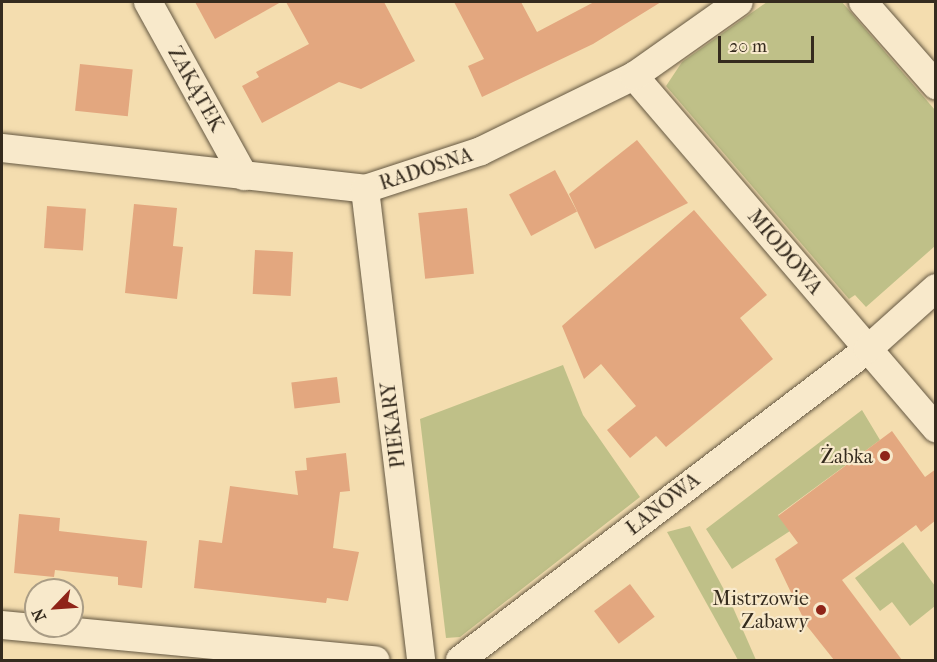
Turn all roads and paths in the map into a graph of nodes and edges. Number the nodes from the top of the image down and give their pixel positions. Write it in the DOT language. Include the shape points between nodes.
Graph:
graph roads {
  1 [pos="148,2"];
  2 [pos="739,2"];
  3 [pos="863,2"];
  4 [pos="634,76"];
  5 [pos="936,84"];
  6 [pos="2,148"];
  7 [pos="244,176"];
  8 [pos="365,189"];
  9 [pos="936,288"];
  10 [pos="868,349"];
  11 [pos="936,428"];
  12 [pos="2,624"];
  13 [pos="375,660"];
  14 [pos="421,660"];
  15 [pos="459,660"];
  1 -- 7 [label="street, ZAKĄTEK"];
  2 -- 4 [label="street, RADOSNA"];
  3 -- 5 [label="street"];
  4 -- 8 [label="street, RADOSNA" via="481,151"];
  4 -- 10 [label="street, MIODOWA"];
  6 -- 7 [label="street, RADOSNA"];
  7 -- 8 [label="street, RADOSNA"];
  8 -- 14 [label="street, PIEKARY"];
  9 -- 10 [label="street, ŁANOWA"];
  10 -- 11 [label="street, MIODOWA"];
  10 -- 15 [label="street, ŁANOWA"];
  12 -- 13 [label="street"];
}
